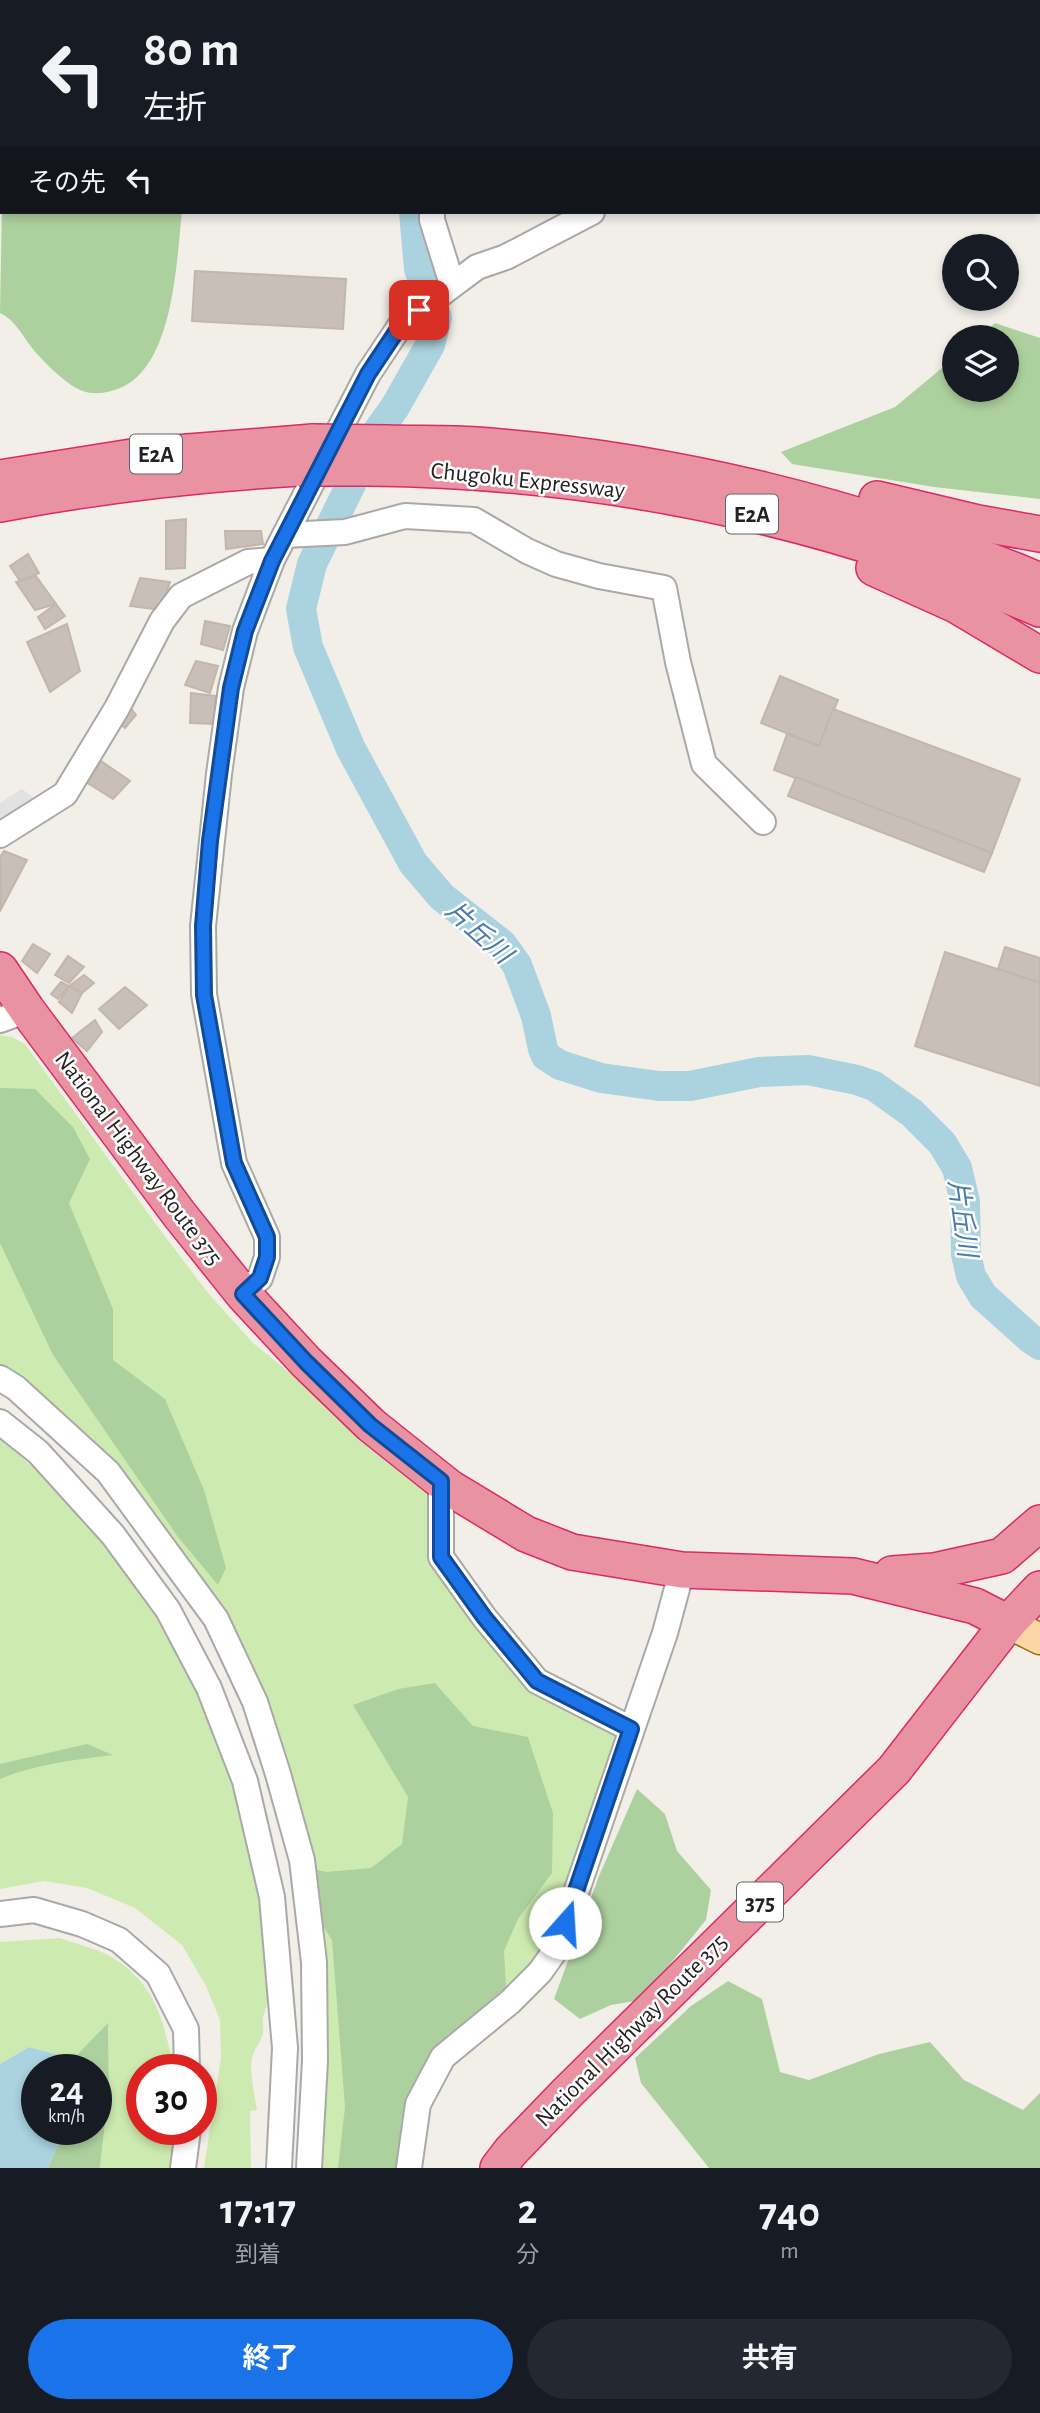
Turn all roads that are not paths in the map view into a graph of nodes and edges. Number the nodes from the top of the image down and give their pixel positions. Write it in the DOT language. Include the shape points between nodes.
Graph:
graph roads {
  1 [pos="432,214"];
  2 [pos="588,214"];
  3 [pos="452,284"];
  4 [pos="306,455"];
  5 [pos="464,457"];
  6 [pos="0,478"];
  7 [pos="0,504"];
  8 [pos="1040,534"];
  9 [pos="285,535"];
  10 [pos="272,561"];
  11 [pos="1040,581"];
  12 [pos="1040,608"];
  13 [pos="1040,655"];
  14 [pos="763,821"];
  15 [pos="0,835"];
  16 [pos="0,970"];
  17 [pos="14,1015"];
  18 [pos="243,1294"];
  19 [pos="0,1378"];
  20 [pos="0,1422"];
  21 [pos="441,1481"];
  22 [pos="1040,1524"];
  23 [pos="682,1570"];
  24 [pos="853,1576"];
  25 [pos="1040,1589"];
  26 [pos="1008,1622"];
  27 [pos="1040,1639"];
  28 [pos="631,1729"];
  29 [pos="0,1914"];
  30 [pos="187,2054"];
  31 [pos="186,2145"];
  32 [pos="183,2168"];
  33 [pos="279,2168"];
  34 [pos="309,2168"];
  35 [pos="409,2168"];
  36 [pos="498,2168"];
  1 -- 3 [label="street"];
  2 -- 3 [label="street" via="477,267"];
  3 -- 9 [label="street" via="402,323 368,374"];
  4 -- 5 [label="highway, Chugoku Expressway / E2A, bridge"];
  4 -- 6 [label="highway, Chugoku Expressway / E2A" via="138,456"];
  4 -- 7 [label="highway, Chugoku Expressway / E2A"];
  5 -- 8 [label="highway" via="557,448 766,475"];
  5 -- 11 [label="highway, Chugoku Expressway / E2A" via="578,455 751,487 924,536"];
  5 -- 12 [label="highway, Chugoku Expressway / E2A" via="668,496 838,536"];
  5 -- 13 [label="highway" via="816,546 956,605"];
  9 -- 10 [label="street"];
  9 -- 14 [label="street" via="345,532 405,516 474,520 556,564 664,588 704,764"];
  10 -- 15 [label="street" via="248,562 181,596 162,621 117,708 65,793"];
  10 -- 18 [label="street" via="245,631 231,688 203,926 204,995 234,1163 267,1237 260,1278"];
  16 -- 17 [label="highway, National Highway Route 375"];
  17 -- 18 [label="highway, National Highway Route 375"];
  18 -- 21 [label="highway, National Highway Route 375" via="370,1425"];
  19 -- 34 [label="street" via="108,1472 216,1619 255,1702 302,1860 314,1962"];
  20 -- 33 [label="street" via="38,1452 113,1535 168,1610 209,1688 245,1780 272,1897 285,2048"];
  21 -- 23 [label="highway, National Highway Route 375" via="526,1534 572,1552"];
  21 -- 28 [label="street" via="441,1557 484,1617 537,1681"];
  22 -- 24 [label="highway" via="1002,1556 934,1571"];
  22 -- 26 [label="highway"];
  23 -- 24 [label="highway, National Highway Route 375"];
  23 -- 28 [label="street"];
  24 -- 26 [label="highway, National Highway Route 375" via="975,1606"];
  25 -- 26 [label="highway"];
  26 -- 27 [label="main road"];
  26 -- 36 [label="highway, National Highway Route 375 / 375" via="894,1770 567,2093"];
  28 -- 35 [label="street" via="557,1948 510,2002 443,2057 418,2104"];
  29 -- 30 [label="street" via="34,1910 119,1940 158,1974 186,2029"];
  31 -- 32 [label="street"];
}
